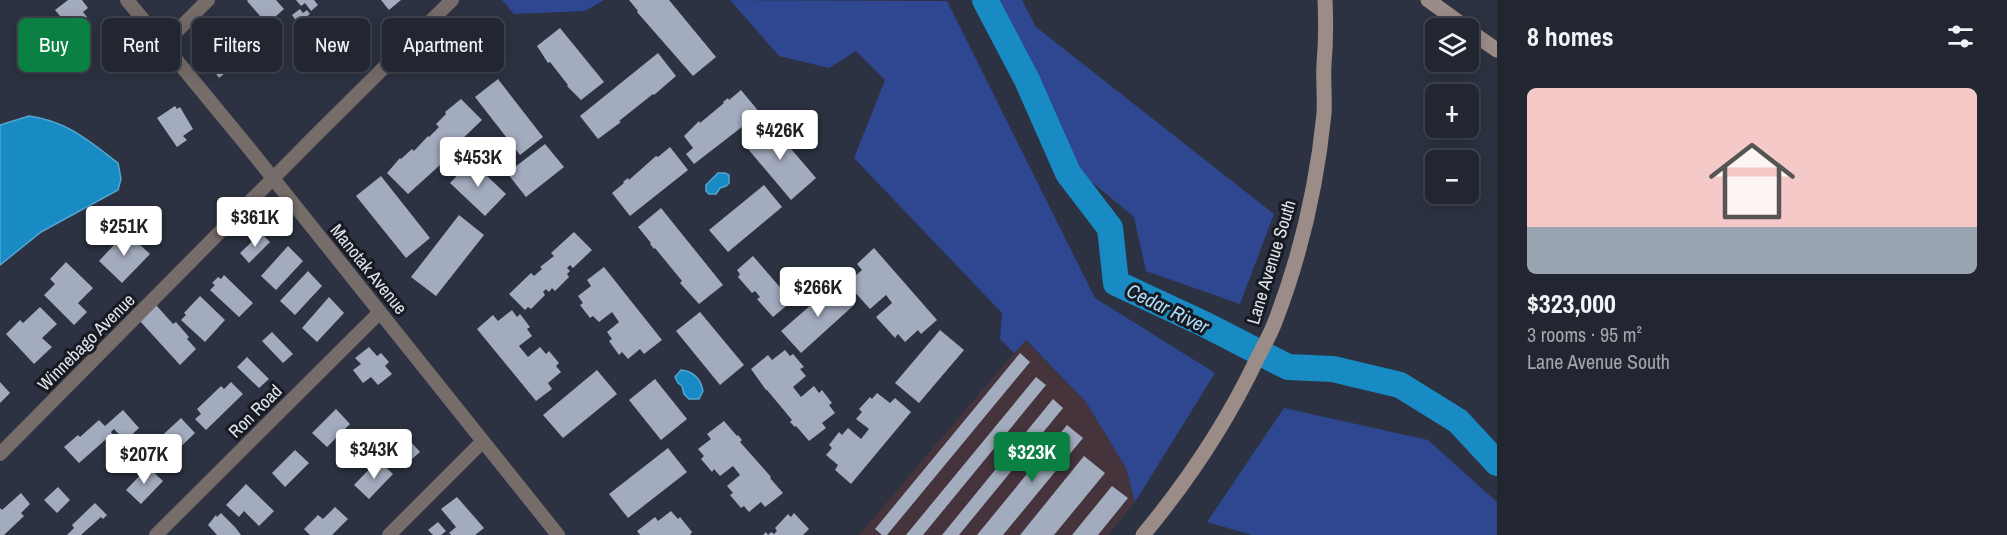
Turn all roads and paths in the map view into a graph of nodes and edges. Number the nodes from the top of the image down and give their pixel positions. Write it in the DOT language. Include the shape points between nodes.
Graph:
graph roads {
  1 [pos="127,0"];
  2 [pos="208,0"];
  3 [pos="452,0"];
  4 [pos="1325,0"];
  5 [pos="1428,0"];
  6 [pos="141,18"];
  7 [pos="1453,18"];
  8 [pos="180,28"];
  9 [pos="1479,37"];
  10 [pos="1497,50"];
  11 [pos="180,66"];
  12 [pos="273,178"];
  13 [pos="380,312"];
  14 [pos="483,441"];
  15 [pos="0,454"];
  16 [pos="156,535"];
  17 [pos="389,535"];
  18 [pos="558,535"];
  19 [pos="1143,535"];
  1 -- 6 [label="street, Manotak Avenue"];
  2 -- 8 [label="street"];
  3 -- 12 [label="street, Winnebago Avenue"];
  4 -- 19 [label="main road, Lane Avenue South" via="1324,114 1313,190 1287,289 1275,324 1242,392 1183,483"];
  5 -- 7 [label="main road"];
  9 -- 10 [label="main road"];
  11 -- 12 [label="street, Manotak Avenue"];
  12 -- 13 [label="street, Manotak Avenue"];
  12 -- 15 [label="street, Winnebago Avenue"];
  13 -- 14 [label="street, Manotak Avenue"];
  13 -- 16 [label="street, Ron Road"];
  14 -- 17 [label="street"];
  14 -- 18 [label="street, Manotak Avenue"];
}
